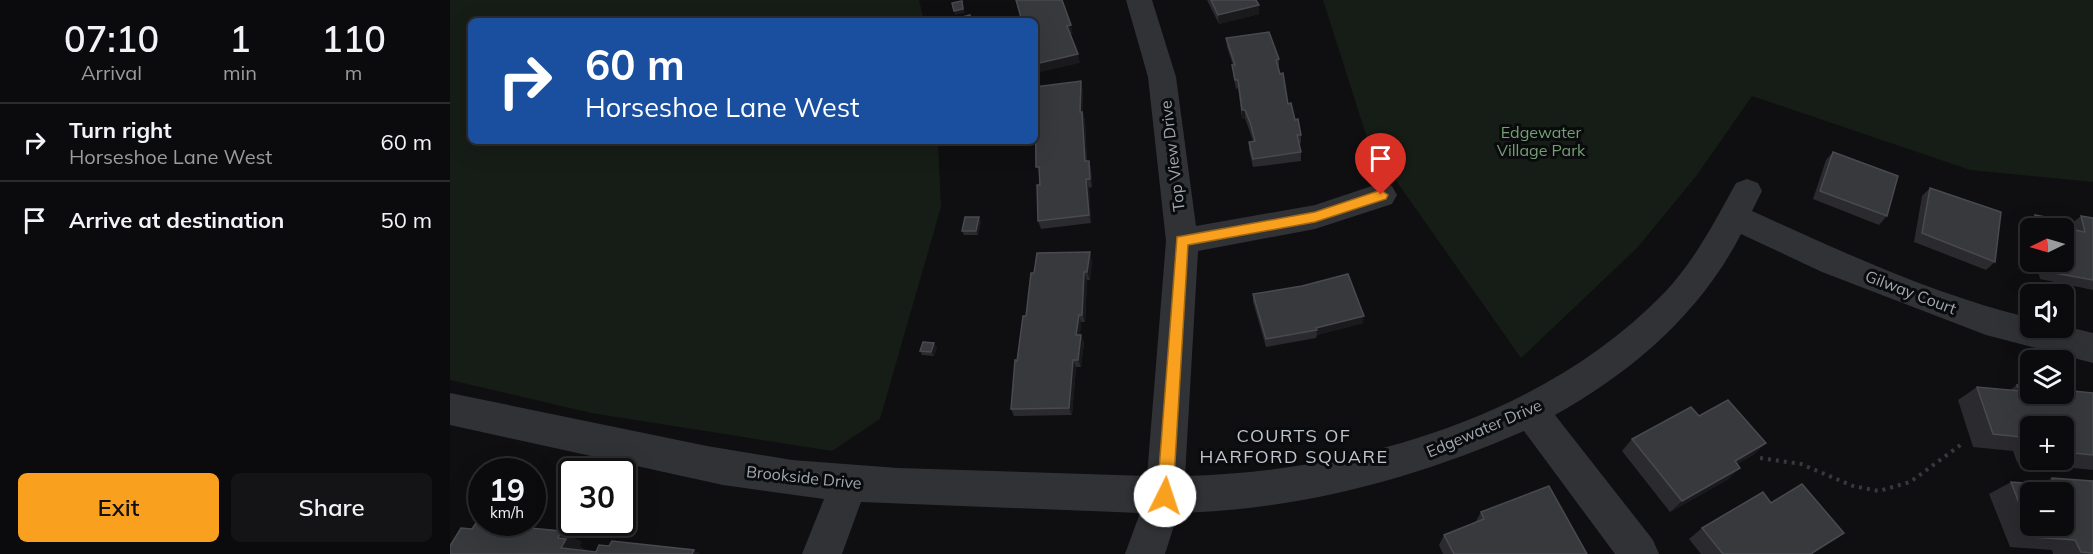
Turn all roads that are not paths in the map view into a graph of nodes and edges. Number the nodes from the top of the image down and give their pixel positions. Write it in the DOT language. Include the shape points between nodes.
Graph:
graph roads {
  1 [pos="1139,0"];
  2 [pos="1381,195"];
  3 [pos="1741,204"];
  4 [pos="1182,241"];
  5 [pos="2093,348"];
  6 [pos="1531,412"];
  7 [pos="455,418"];
  8 [pos="849,484"];
  9 [pos="1165,496"];
  10 [pos="822,554"];
  11 [pos="1144,554"];
  12 [pos="1639,554"];
  1 -- 4 [label="street, Top View Drive" via="1162,77"];
  2 -- 4 [label="street" via="1315,217"];
  3 -- 5 [label="street, Gilway Court" via="1834,262 1998,325"];
  3 -- 6 [label="street, Edgewater Drive" via="1695,280 1656,326 1610,365"];
  4 -- 9 [label="street, Top View Drive"];
  6 -- 9 [label="street, Edgewater Drive" via="1437,451 1371,468 1264,490"];
  6 -- 12 [label="street"];
  7 -- 8 [label="street, Brookside Drive" via="755,473"];
  8 -- 9 [label="street, Brookside Drive"];
  8 -- 10 [label="street"];
  9 -- 11 [label="street, Top View Drive"];
}
